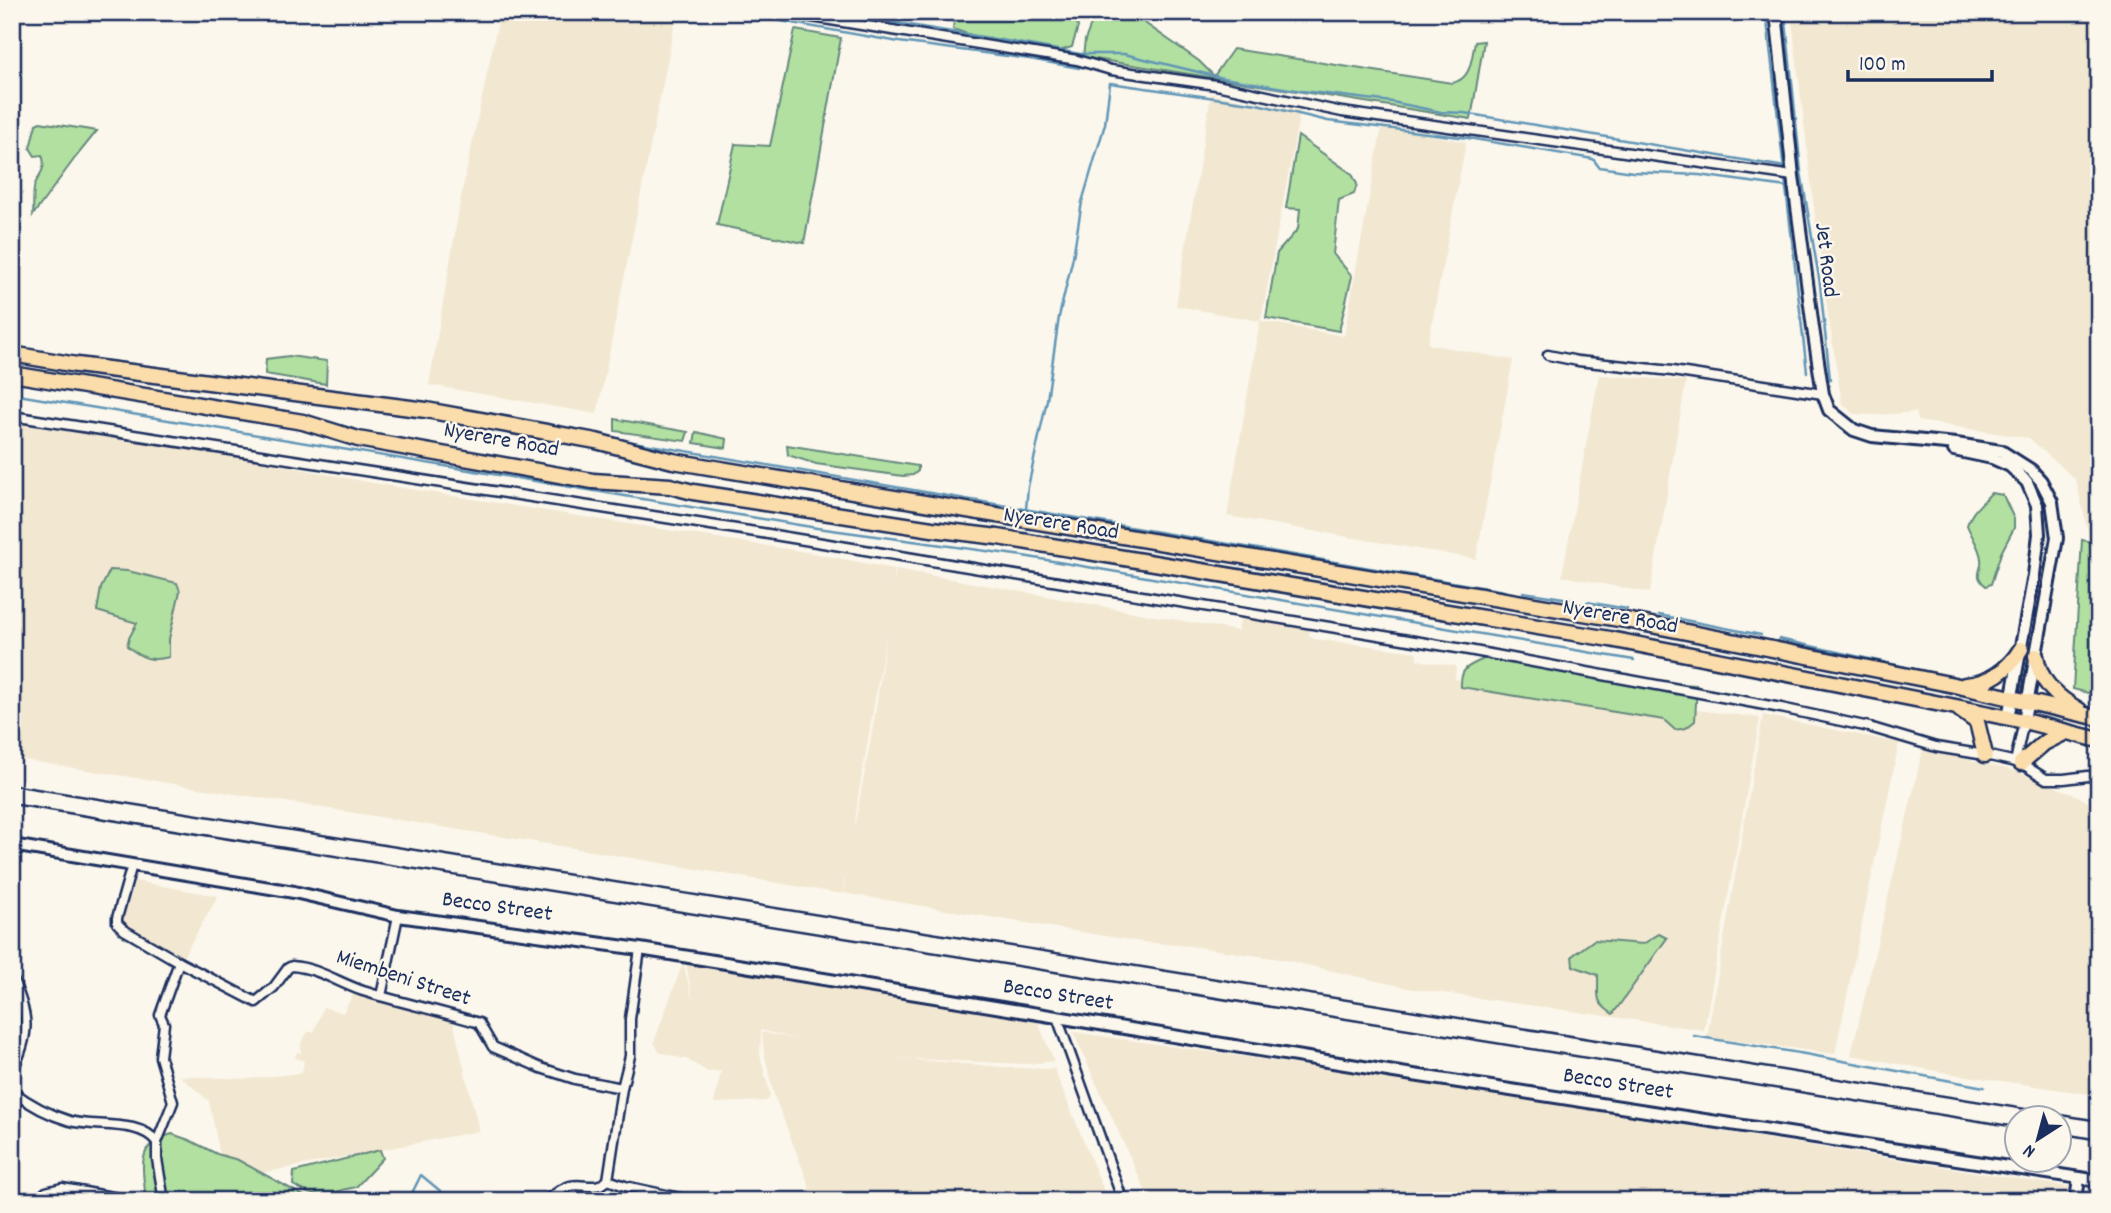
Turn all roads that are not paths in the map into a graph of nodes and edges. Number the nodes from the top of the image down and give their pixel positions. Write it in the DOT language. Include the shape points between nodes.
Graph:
graph roads {
  1 [pos="781,12"];
  2 [pos="1776,12"];
  3 [pos="1793,176"];
  4 [pos="12,354"];
  5 [pos="1548,355"];
  6 [pos="12,374"];
  7 [pos="1823,394"];
  8 [pos="12,416"];
  9 [pos="1923,441"];
  10 [pos="2021,649"];
  11 [pos="2036,656"];
  12 [pos="1954,685"];
  13 [pos="2013,698"];
  14 [pos="2028,702"];
  15 [pos="1956,707"];
  16 [pos="2096,718"];
  17 [pos="2024,721"];
  18 [pos="2007,723"];
  19 [pos="2066,732"];
  20 [pos="2099,740"];
  21 [pos="1985,755"];
  22 [pos="2018,763"];
  23 [pos="2099,778"];
  24 [pos="12,845"];
  25 [pos="132,865"];
  26 [pos="398,916"];
  27 [pos="640,949"];
  28 [pos="179,961"];
  29 [pos="12,978"];
  30 [pos="381,996"];
  31 [pos="1057,1017"];
  32 [pos="12,1071"];
  33 [pos="622,1088"];
  34 [pos="12,1091"];
  35 [pos="158,1142"];
  36 [pos="2079,1178"];
  37 [pos="608,1180"];
  38 [pos="2099,1181"];
  39 [pos="550,1199"];
  40 [pos="36,1201"];
  41 [pos="135,1201"];
  42 [pos="164,1201"];
  43 [pos="694,1201"];
  44 [pos="1123,1201"];
  45 [pos="2076,1201"];
  1 -- 3 [label="street" via="1077,60 1342,112"];
  2 -- 3 [label="street, Jet Road"];
  3 -- 7 [label="street, Jet Road"];
  4 -- 12 [label="highway, Nyerere Road" via="426,410 596,441 673,461 1579,612"];
  5 -- 7 [label="street"];
  6 -- 15 [label="highway, Nyerere Road" via="303,422 358,439 593,481 670,486 1610,639"];
  7 -- 9 [label="street, Jet Road" via="1829,410 1854,430"];
  8 -- 21 [label="street" via="1463,649 1782,708"];
  9 -- 10 [label="street, Jet Road" via="1992,458 2010,466 2027,482 2037,505 2039,534"];
  9 -- 11 [label="street, Jet Road" via="2001,451 2041,481 2052,502 2057,538"];
  10 -- 12 [label="highway" via="1995,676 1973,685"];
  10 -- 13 [label="street, Jet Road"];
  11 -- 14 [label="street, Jet Road"];
  11 -- 16 [label="highway" via="2051,690"];
  12 -- 13 [label="highway, Nyerere Road"];
  13 -- 14 [label="highway, Nyerere Road"];
  13 -- 18 [label="street, Jet Road"];
  14 -- 16 [label="highway, Nyerere Road"];
  14 -- 17 [label="street, Jet Road"];
  15 -- 18 [label="highway, Nyerere Road"];
  15 -- 21 [label="highway" via="1977,723"];
  17 -- 18 [label="highway, Nyerere Road"];
  17 -- 19 [label="highway, Nyerere Road"];
  17 -- 22 [label="street, Jet Road"];
  19 -- 20 [label="highway, Nyerere Road"];
  19 -- 22 [label="highway"];
  21 -- 22 [label="street"];
  22 -- 23 [label="street" via="2046,779"];
  24 -- 25 [label="street, Becco Street"];
  25 -- 26 [label="street, Becco Street" via="294,892"];
  25 -- 28 [label="street" via="117,923"];
  26 -- 27 [label="street, Becco Street"];
  26 -- 30 [label="street"];
  27 -- 31 [label="street, Becco Street"];
  27 -- 33 [label="street" via="630,1056"];
  28 -- 30 [label="street, Miembeni Street" via="256,1002 292,966"];
  28 -- 35 [label="street" via="160,1015 164,1024 160,1057 173,1102"];
  29 -- 32 [label="street" via="27,1027"];
  30 -- 33 [label="street, Miembeni Street" via="479,1023 493,1047 541,1068"];
  31 -- 36 [label="street, Becco Street"];
  31 -- 44 [label="street"];
  33 -- 37 [label="street"];
  34 -- 35 [label="street" via="54,1115 93,1125 134,1128"];
  35 -- 42 [label="street" via="156,1159"];
  36 -- 38 [label="street, Becco Street"];
  36 -- 45 [label="street"];
  37 -- 39 [label="street" via="595,1186 567,1186"];
  37 -- 43 [label="street"];
  40 -- 41 [label="street" via="46,1192 62,1188"];
}
